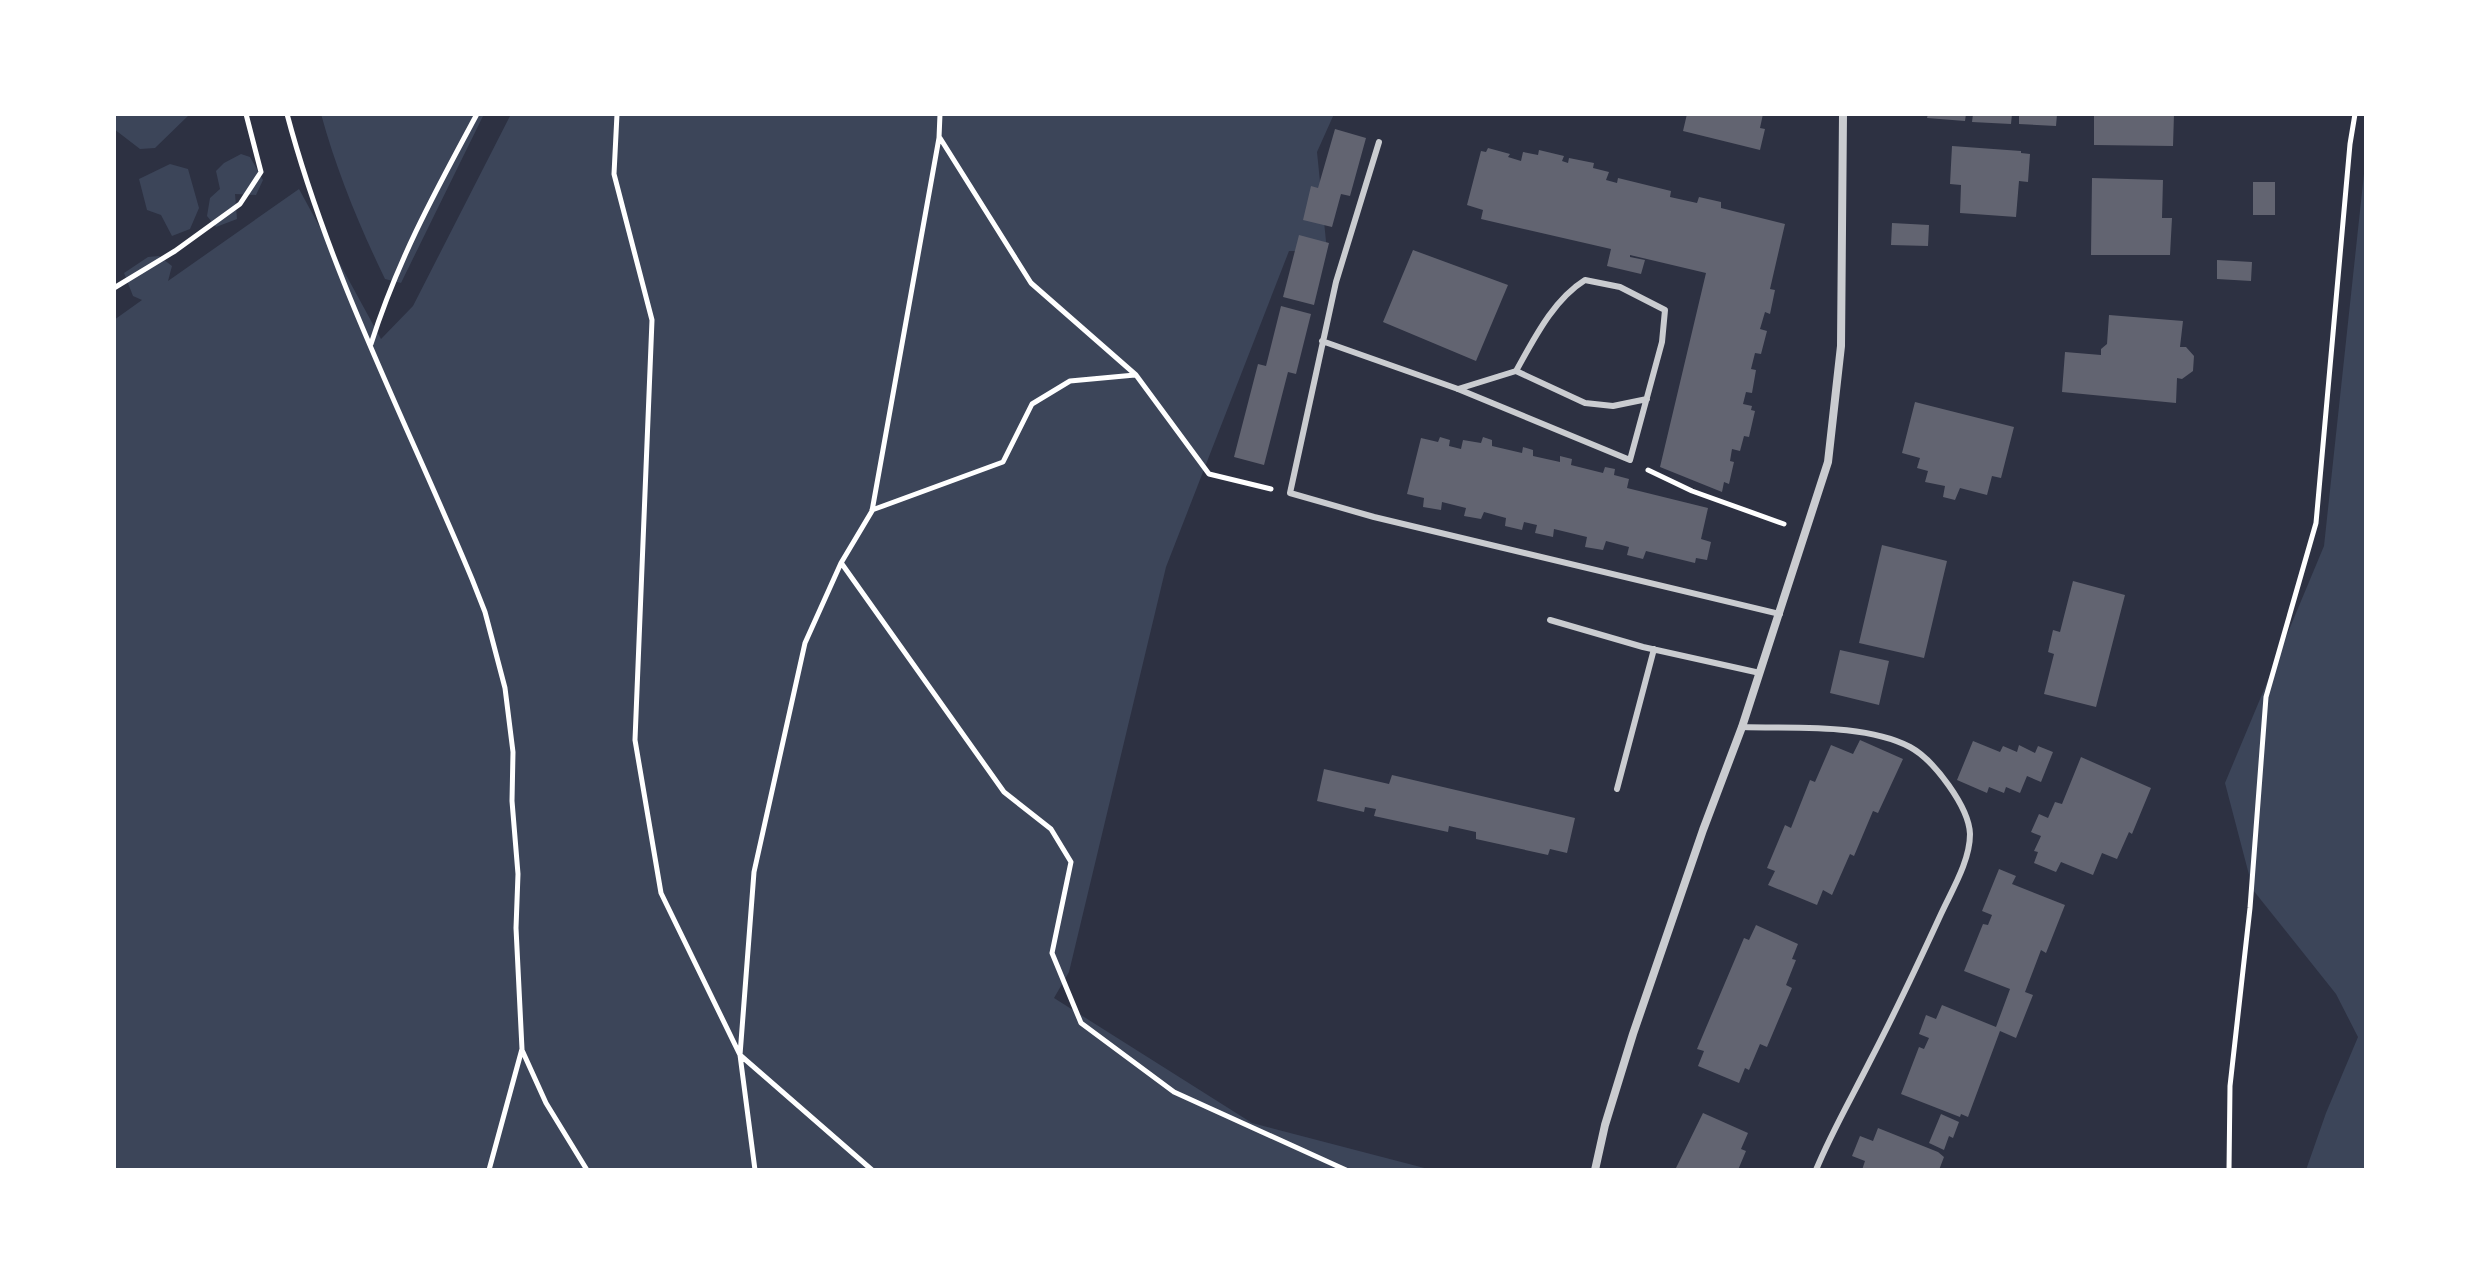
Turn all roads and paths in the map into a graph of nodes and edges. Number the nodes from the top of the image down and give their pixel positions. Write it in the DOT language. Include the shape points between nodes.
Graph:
graph roads {
  1 [pos="246,114"];
  2 [pos="287,114"];
  3 [pos="477,114"];
  4 [pos="617,114"];
  5 [pos="940,114"];
  6 [pos="1843,114"];
  7 [pos="2355,114"];
  8 [pos="939,138"];
  9 [pos="1379,142"];
  10 [pos="114,288"];
  11 [pos="1322,341"];
  12 [pos="371,345"];
  13 [pos="1516,371"];
  14 [pos="1136,375"];
  15 [pos="1458,389"];
  16 [pos="1647,399"];
  17 [pos="1630,460"];
  18 [pos="1290,493"];
  19 [pos="872,511"];
  20 [pos="1806,531"];
  21 [pos="841,563"];
  22 [pos="1780,614"];
  23 [pos="1550,620"];
  24 [pos="1654,649"];
  25 [pos="1760,673"];
  26 [pos="1742,727"];
  27 [pos="1617,789"];
  28 [pos="522,1049"];
  29 [pos="740,1055"];
  30 [pos="489,1170"];
  31 [pos="587,1170"];
  32 [pos="755,1170"];
  33 [pos="872,1170"];
  34 [pos="1346,1170"];
  35 [pos="1595,1170"];
  36 [pos="1816,1170"];
  37 [pos="2229,1170"];
  1 -- 10 [label="path" via="261,172 240,204"];
  2 -- 12 [label="path" via="322,223"];
  3 -- 12 [label="path" via="394,275"];
  4 -- 29 [label="path" via="614,174 652,320 635,740 661,893"];
  5 -- 8 [label="path"];
  6 -- 20 [label="street" via="1841,346 1828,462"];
  7 -- 37 [label="path" via="2316,523 2266,697 2230,1086"];
  8 -- 14 [label="path" via="1031,283"];
  8 -- 19 [label="path"];
  9 -- 11 [label="lane"];
  11 -- 15 [label="lane"];
  11 -- 18 [label="lane"];
  12 -- 28 [label="path" via="485,612 505,688 513,752"];
  13 -- 15 [label="lane"];
  13 -- 16 [label="lane" via="1585,403 1613,406"];
  13 -- 16 [label="lane" via="1570,290 1585,280 1620,287 1665,310"];
  14 -- 18 [label="path" via="1209,474"];
  14 -- 19 [label="path" via="1070,381 1032,404 1003,462"];
  15 -- 17 [label="lane"];
  16 -- 17 [label="lane"];
  17 -- 20 [label="path" via="1692,491"];
  18 -- 22 [label="lane"];
  19 -- 21 [label="path"];
  20 -- 22 [label="street"];
  21 -- 29 [label="path" via="805,643 754,872"];
  21 -- 34 [label="path" via="1004,792 1051,829 1071,862 1052,953 1081,1023 1174,1092"];
  22 -- 25 [label="street"];
  23 -- 24 [label="lane"];
  24 -- 25 [label="lane"];
  24 -- 27 [label="lane"];
  25 -- 26 [label="street"];
  26 -- 35 [label="street" via="1633,1034"];
  26 -- 36 [label="lane" via="1888,738 1926,760 1954,793 1968,820 1970,838 1960,871"];
  28 -- 30 [label="path"];
  28 -- 31 [label="path" via="546,1103"];
  29 -- 32 [label="path"];
  29 -- 33 [label="path"];
}
